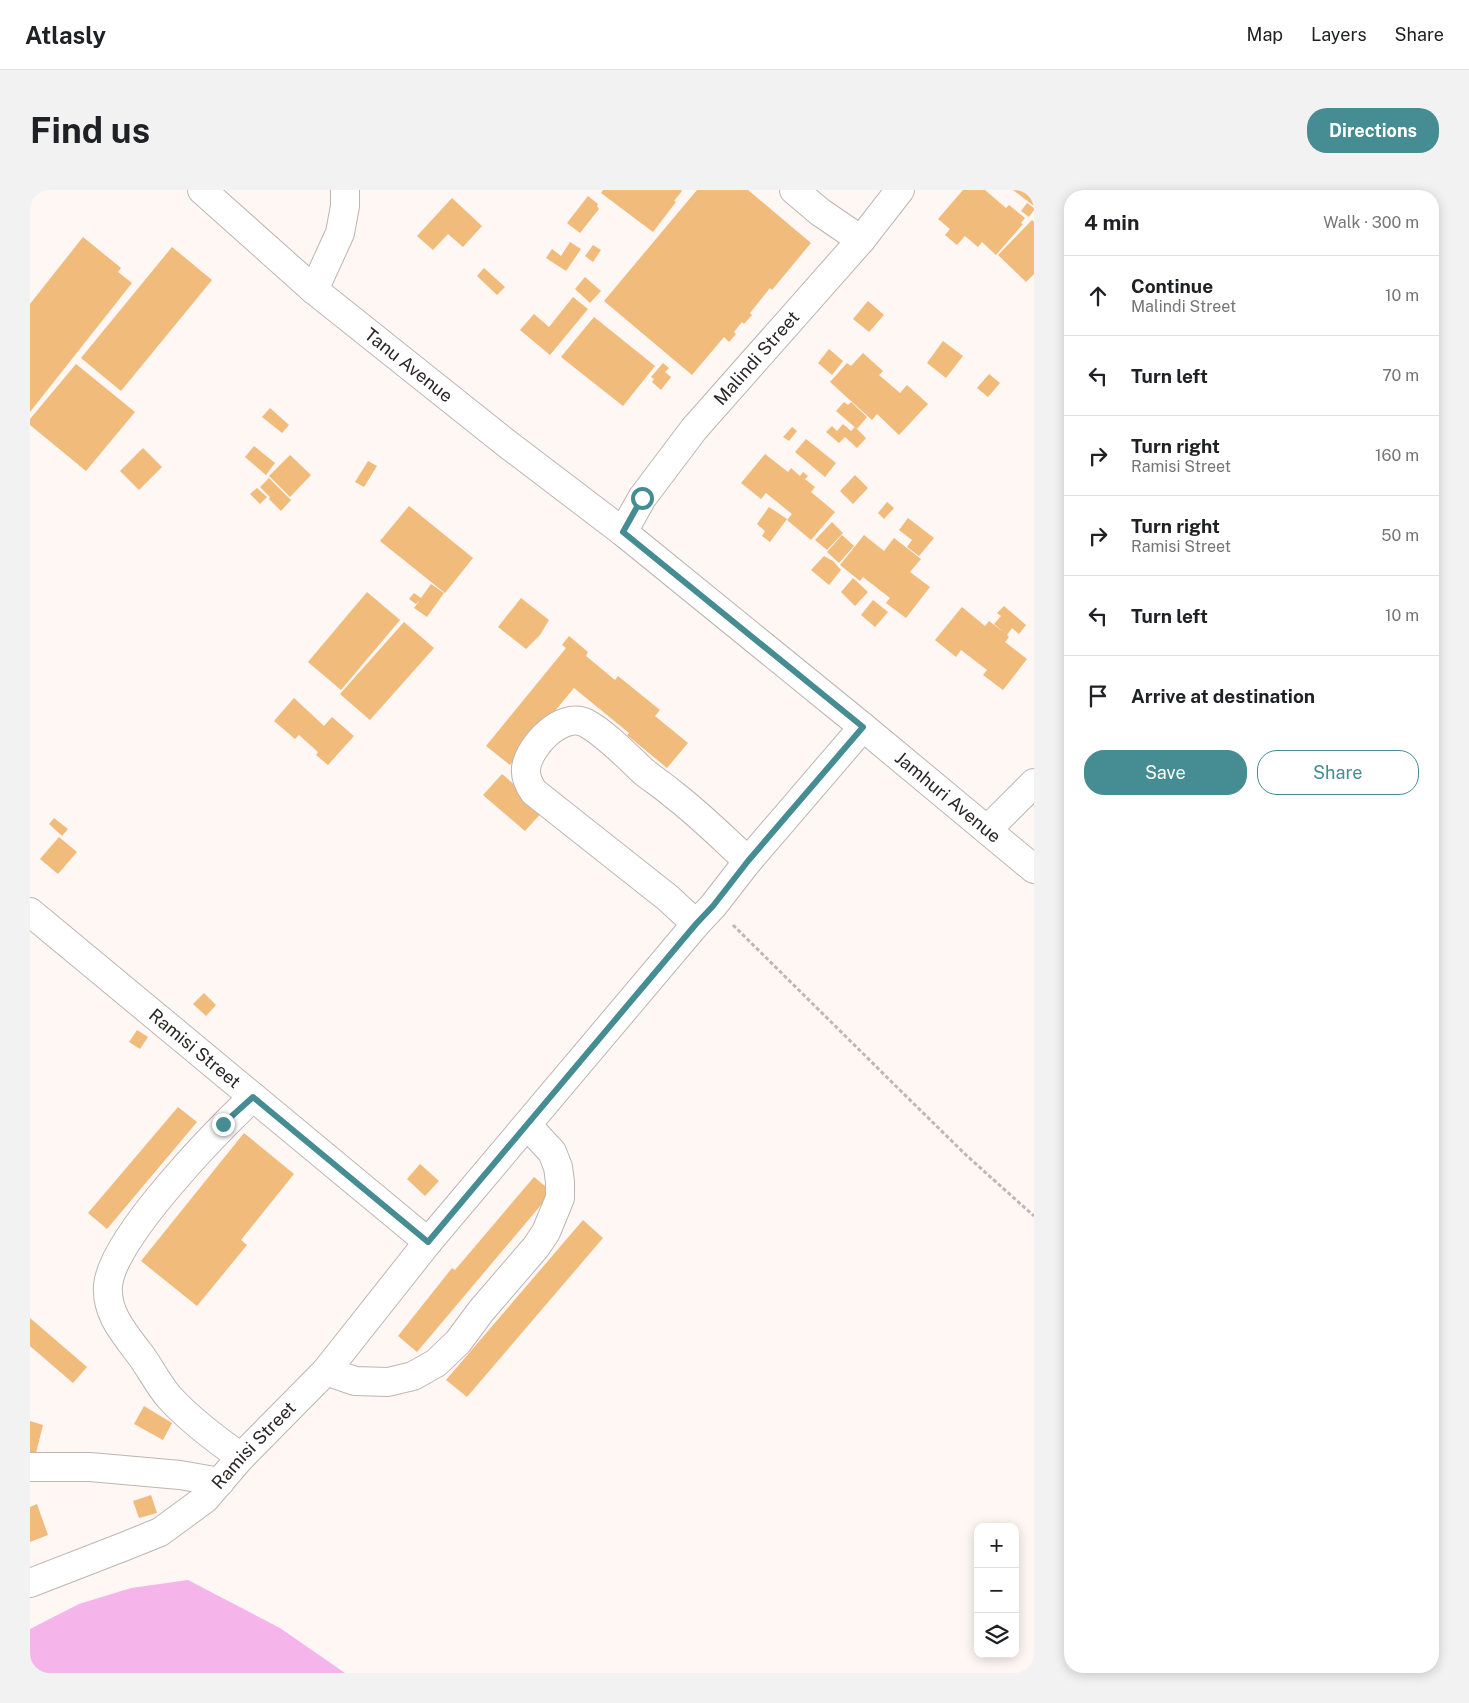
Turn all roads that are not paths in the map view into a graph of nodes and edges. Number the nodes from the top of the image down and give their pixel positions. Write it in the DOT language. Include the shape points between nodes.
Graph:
graph roads {
  1 [pos="202,190"];
  2 [pos="345,190"];
  3 [pos="794,190"];
  4 [pos="900,190"];
  5 [pos="861,240"];
  6 [pos="314,290"];
  7 [pos="623,532"];
  8 [pos="863,727"];
  9 [pos="1034,783"];
  10 [pos="987,830"];
  11 [pos="748,861"];
  12 [pos="1034,869"];
  13 [pos="30,912"];
  14 [pos="705,915"];
  15 [pos="253,1097"];
  16 [pos="526,1125"];
  17 [pos="428,1242"];
  18 [pos="326,1372"];
  19 [pos="241,1457"];
  20 [pos="30,1468"];
  21 [pos="220,1482"];
  22 [pos="30,1583"];
  1 -- 6 [label="street, Tanu Avenue"];
  2 -- 6 [label="street" via="340,233"];
  3 -- 5 [label="street"];
  4 -- 5 [label="street, Malindi Street"];
  5 -- 7 [label="street, Malindi Street" via="694,429 642,498"];
  6 -- 7 [label="street, Tanu Avenue"];
  7 -- 8 [label="street, Tanu Avenue"];
  8 -- 10 [label="street, Jamhuri Avenue"];
  8 -- 11 [label="street, Ramisi Street"];
  9 -- 10 [label="street"];
  10 -- 12 [label="street, Jamhuri Avenue"];
  11 -- 14 [label="street, Ramisi Street"];
  11 -- 14 [label="street" via="675,795 585,722 561,723 536,747 526,769 526,778 534,792 660,892"];
  13 -- 15 [label="street, Ramisi Street"];
  14 -- 16 [label="street, Ramisi Street"];
  15 -- 17 [label="street, Ramisi Street"];
  15 -- 19 [label="street" via="223,1124 145,1215 122,1248 108,1285 114,1319 164,1390 202,1429"];
  16 -- 17 [label="street, Ramisi Street"];
  16 -- 18 [label="street" via="552,1152 560,1182 560,1198 536,1247 458,1342 421,1372 388,1382 355,1381"];
  17 -- 18 [label="street, Ramisi Street"];
  18 -- 19 [label="street, Ramisi Street"];
  19 -- 21 [label="street, Ramisi Street"];
  20 -- 21 [label="street" via="90,1466"];
  21 -- 22 [label="street, Ramisi Street" via="205,1499 160,1532"];
}
